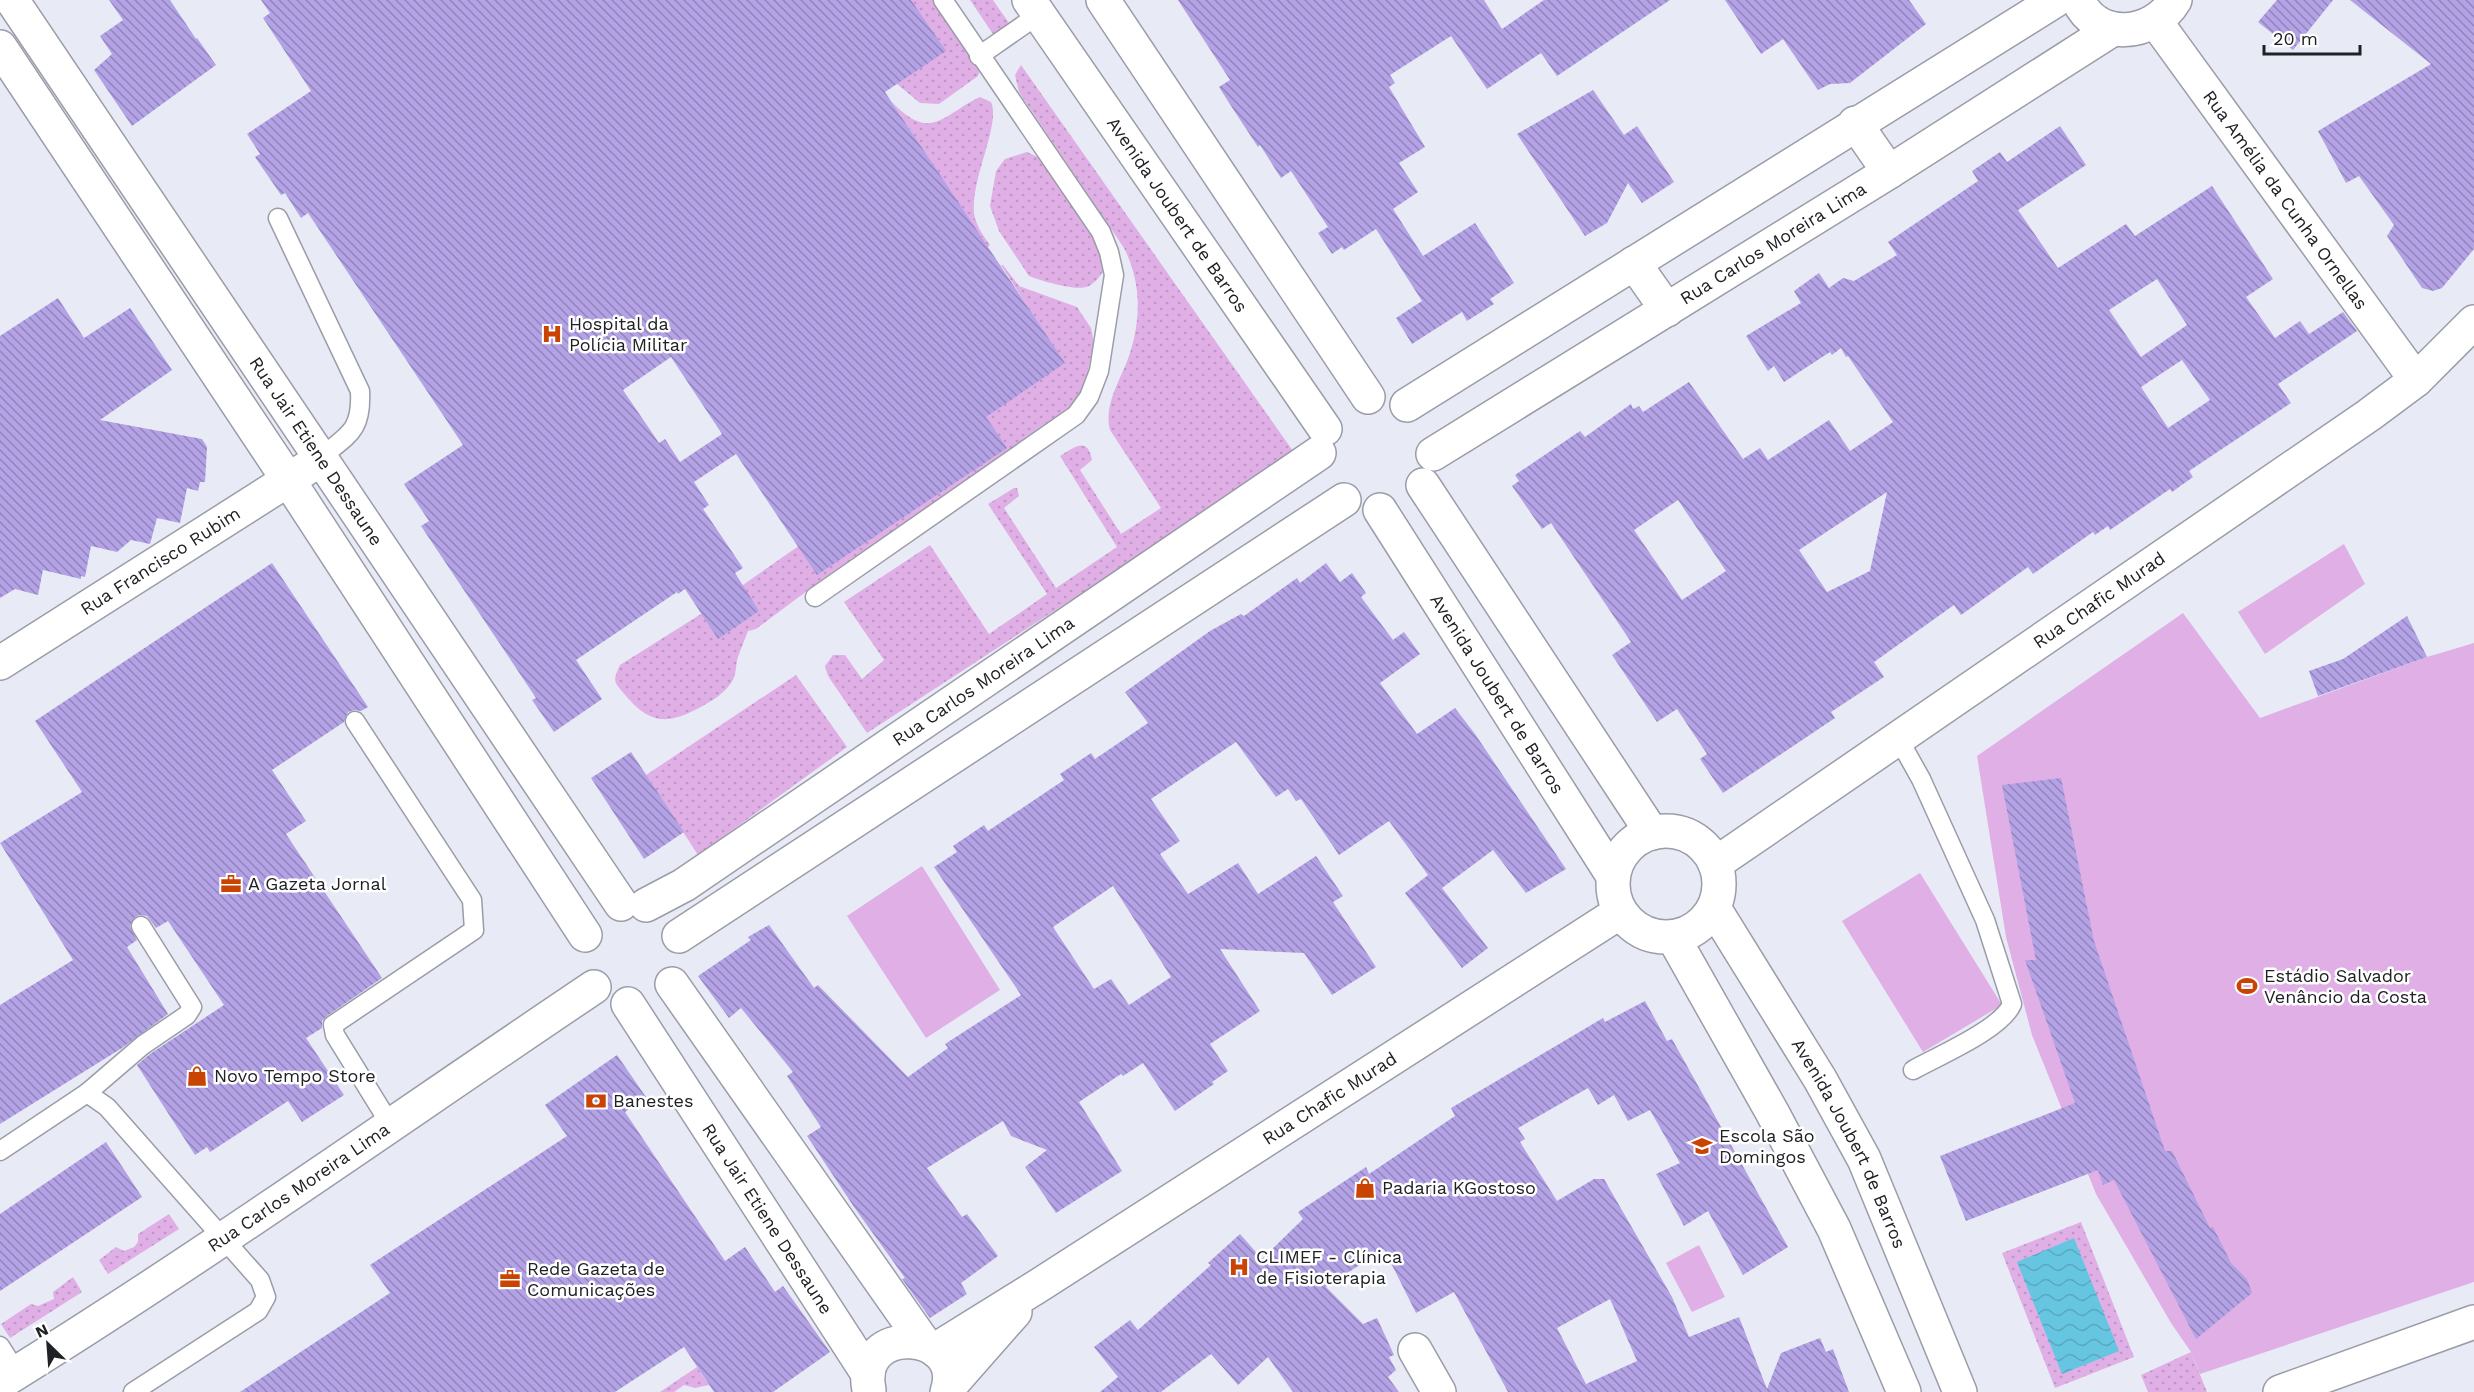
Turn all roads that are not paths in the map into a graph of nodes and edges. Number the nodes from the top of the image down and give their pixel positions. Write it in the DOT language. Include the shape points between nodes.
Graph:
graph roads {
  1 [pos="12,0"];
  2 [pos="943,0"];
  3 [pos="1103,0"];
  4 [pos="2056,0"];
  5 [pos="2078,0"];
  6 [pos="1034,8"];
  7 [pos="2166,11"];
  8 [pos="2113,29"];
  9 [pos="0,46"];
  10 [pos="979,56"];
  11 [pos="1856,123"];
  12 [pos="1889,172"];
  13 [pos="278,218"];
  14 [pos="1634,263"];
  15 [pos="1666,310"];
  16 [pos="2474,322"];
  17 [pos="2416,380"];
  18 [pos="1368,397"];
  19 [pos="1407,405"];
  20 [pos="1322,441"];
  21 [pos="1433,454"];
  22 [pos="320,458"];
  23 [pos="289,481"];
  24 [pos="1423,485"];
  25 [pos="1344,500"];
  26 [pos="1380,510"];
  27 [pos="815,597"];
  28 [pos="0,663"];
  29 [pos="355,721"];
  30 [pos="1898,738"];
  31 [pos="1652,833"];
  32 [pos="1715,864"];
  33 [pos="1613,876"];
  34 [pos="634,904"];
  35 [pos="1714,908"];
  36 [pos="1620,912"];
  37 [pos="141,926"];
  38 [pos="585,935"];
  39 [pos="680,936"];
  40 [pos="1673,936"];
  41 [pos="672,984"];
  42 [pos="594,987"];
  43 [pos="628,1004"];
  44 [pos="1913,1070"];
  45 [pos="87,1093"];
  46 [pos="390,1124"];
  47 [pos="0,1150"];
  48 [pos="225,1239"];
  49 [pos="1038,1286"];
  50 [pos="2474,1322"];
  51 [pos="0,1346"];
  52 [pos="930,1346"];
  53 [pos="1415,1350"];
  54 [pos="8,1378"];
  55 [pos="867,1386"];
  56 [pos="948,1390"];
  57 [pos="133,1392"];
  58 [pos="1439,1392"];
  59 [pos="1904,1392"];
  60 [pos="1960,1392"];
  61 [pos="2280,1392"];
  1 -- 22 [label="street, Rua Jair Etiene Dessaune"];
  2 -- 10 [label="lane"];
  3 -- 18 [label="street"];
  4 -- 11 [label="street"];
  5 -- 8 [label="street" via="2095,21"];
  6 -- 10 [label="lane"];
  6 -- 20 [label="street, Avenida Joubert de Barros"];
  7 -- 8 [label="street" via="2135,30"];
  7 -- 17 [label="street, Rua Amélia da Cunha Ornellas"];
  8 -- 12 [label="street, Rua Carlos Moreira Lima"];
  9 -- 23 [label="street, Rua Jair Etiene Dessaune"];
  10 -- 27 [label="lane" via="1101,232 1109,252 1114,275 1099,371 1089,397 1076,415"];
  11 -- 12 [label="street"];
  11 -- 14 [label="street"];
  12 -- 15 [label="street, Rua Carlos Moreira Lima"];
  13 -- 22 [label="lane" via="360,391 361,413 353,430"];
  14 -- 15 [label="street"];
  14 -- 19 [label="street"];
  15 -- 21 [label="street, Rua Carlos Moreira Lima"];
  16 -- 17 [label="street, Rua Chafic Murad"];
  17 -- 30 [label="street, Rua Chafic Murad"];
  18 -- 19 [label="street" via="1389,398"];
  18 -- 20 [label="street" via="1335,414"];
  19 -- 21 [label="street" via="1426,426"];
  20 -- 25 [label="street" via="1325,480"];
  20 -- 34 [label="street, Rua Carlos Moreira Lima" via="684,885"];
  21 -- 24 [label="street" via="1431,470"];
  22 -- 23 [label="street, Rua Francisco Rubim"];
  22 -- 34 [label="street, Rua Jair Etiene Dessaune"];
  23 -- 28 [label="street, Rua Francisco Rubim"];
  23 -- 38 [label="street, Rua Jair Etiene Dessaune"];
  24 -- 26 [label="street" via="1404,502"];
  24 -- 31 [label="street"];
  25 -- 26 [label="street"];
  25 -- 39 [label="street"];
  26 -- 33 [label="street, Avenida Joubert de Barros"];
  29 -- 46 [label="lane" via="473,906 474,930 333,1025 335,1035"];
  30 -- 32 [label="street, Rua Chafic Murad"];
  30 -- 44 [label="lane" via="1921,779 1985,920 2012,1005 1996,1025"];
  31 -- 32 [label="street" via="1671,831 1690,837 1705,848"];
  31 -- 33 [label="street" via="1626,849"];
  32 -- 35 [label="street" via="1719,886"];
  33 -- 36 [label="street"];
  34 -- 38 [label="street" via="603,912"];
  34 -- 39 [label="street" via="663,913"];
  35 -- 40 [label="street" via="1690,932"];
  35 -- 60 [label="street, Avenida Joubert de Barros" via="1820,1079 1864,1159"];
  36 -- 40 [label="street" via="1634,927 1653,935"];
  36 -- 49 [label="street, Rua Chafic Murad"];
  37 -- 45 [label="lane" via="192,1007 187,1015 143,1045"];
  38 -- 42 [label="street" via="581,957"];
  39 -- 41 [label="street" via="680,966"];
  40 -- 59 [label="street" via="1833,1229"];
  41 -- 43 [label="street" via="648,1001"];
  41 -- 52 [label="street"];
  42 -- 43 [label="street" via="609,999"];
  42 -- 46 [label="street, Rua Carlos Moreira Lima"];
  43 -- 55 [label="street, Rua Jair Etiene Dessaune"];
  45 -- 47 [label="lane"];
  45 -- 48 [label="lane" via="107,1107"];
  46 -- 48 [label="street, Rua Carlos Moreira Lima"];
  48 -- 54 [label="street, Rua Carlos Moreira Lima"];
  48 -- 57 [label="lane" via="260,1280 266,1297 258,1311"];
  49 -- 52 [label="street, Rua Chafic Murad"];
  49 -- 56 [label="street, Rua Chafic Murad"];
  50 -- 61 [label="street"];
  51 -- 54 [label="lane"];
  52 -- 55 [label="street" via="913,1340 889,1345 872,1363"];
  52 -- 56 [label="street" via="944,1360 949,1373"];
  53 -- 58 [label="street"];
}
